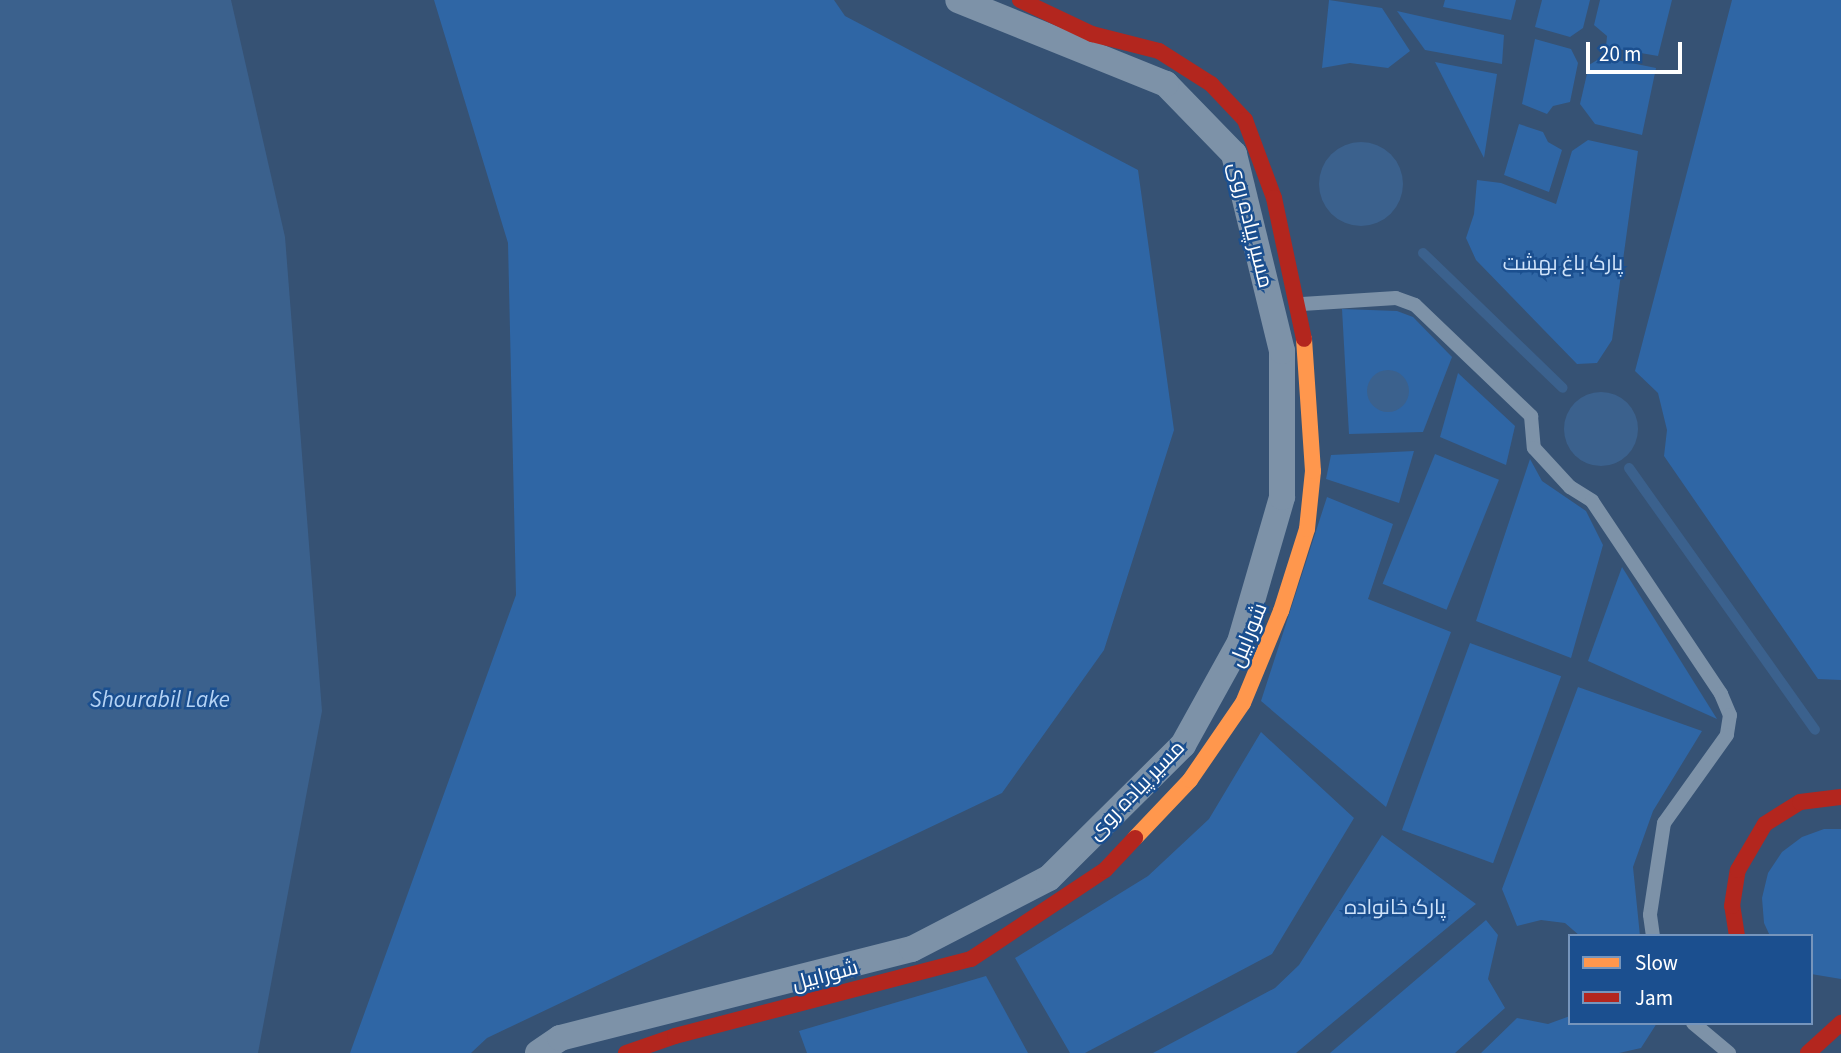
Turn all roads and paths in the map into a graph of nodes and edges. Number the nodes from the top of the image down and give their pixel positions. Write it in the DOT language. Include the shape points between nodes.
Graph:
graph roads {
  1 [pos="958,0"];
  2 [pos="1020,0"];
  3 [pos="1299,304"];
  4 [pos="1841,797"];
  5 [pos="1653,934"];
  6 [pos="1737,934"];
  7 [pos="1837,1016"];
  8 [pos="1695,1025"];
  9 [pos="538,1053"];
  10 [pos="626,1053"];
  11 [pos="1730,1053"];
  12 [pos="1808,1053"];
  1 -- 9 [label="street, مسیر پیاده روی" via="1166,84 1234,154 1282,351 1282,497 1240,642 1183,745 1049,878 912,949 560,1038"];
  2 -- 3 [label="street, شورابیل" via="1092,34 1159,51 1211,84 1245,120 1274,198"];
  3 -- 5 [label="lane" via="1396,298 1415,304 1531,416 1534,448 1570,487 1592,501 1721,694 1730,715 1727,735 1664,823 1650,915"];
  3 -- 10 [label="street, شورابیل" via="1311,396 1313,471 1307,529 1281,611 1243,703 1189,780 1105,870 971,959 675,1036"];
  4 -- 6 [label="street" via="1800,802 1765,824 1738,870 1732,906"];
  7 -- 12 [label="street"];
  8 -- 11 [label="lane"];
}
